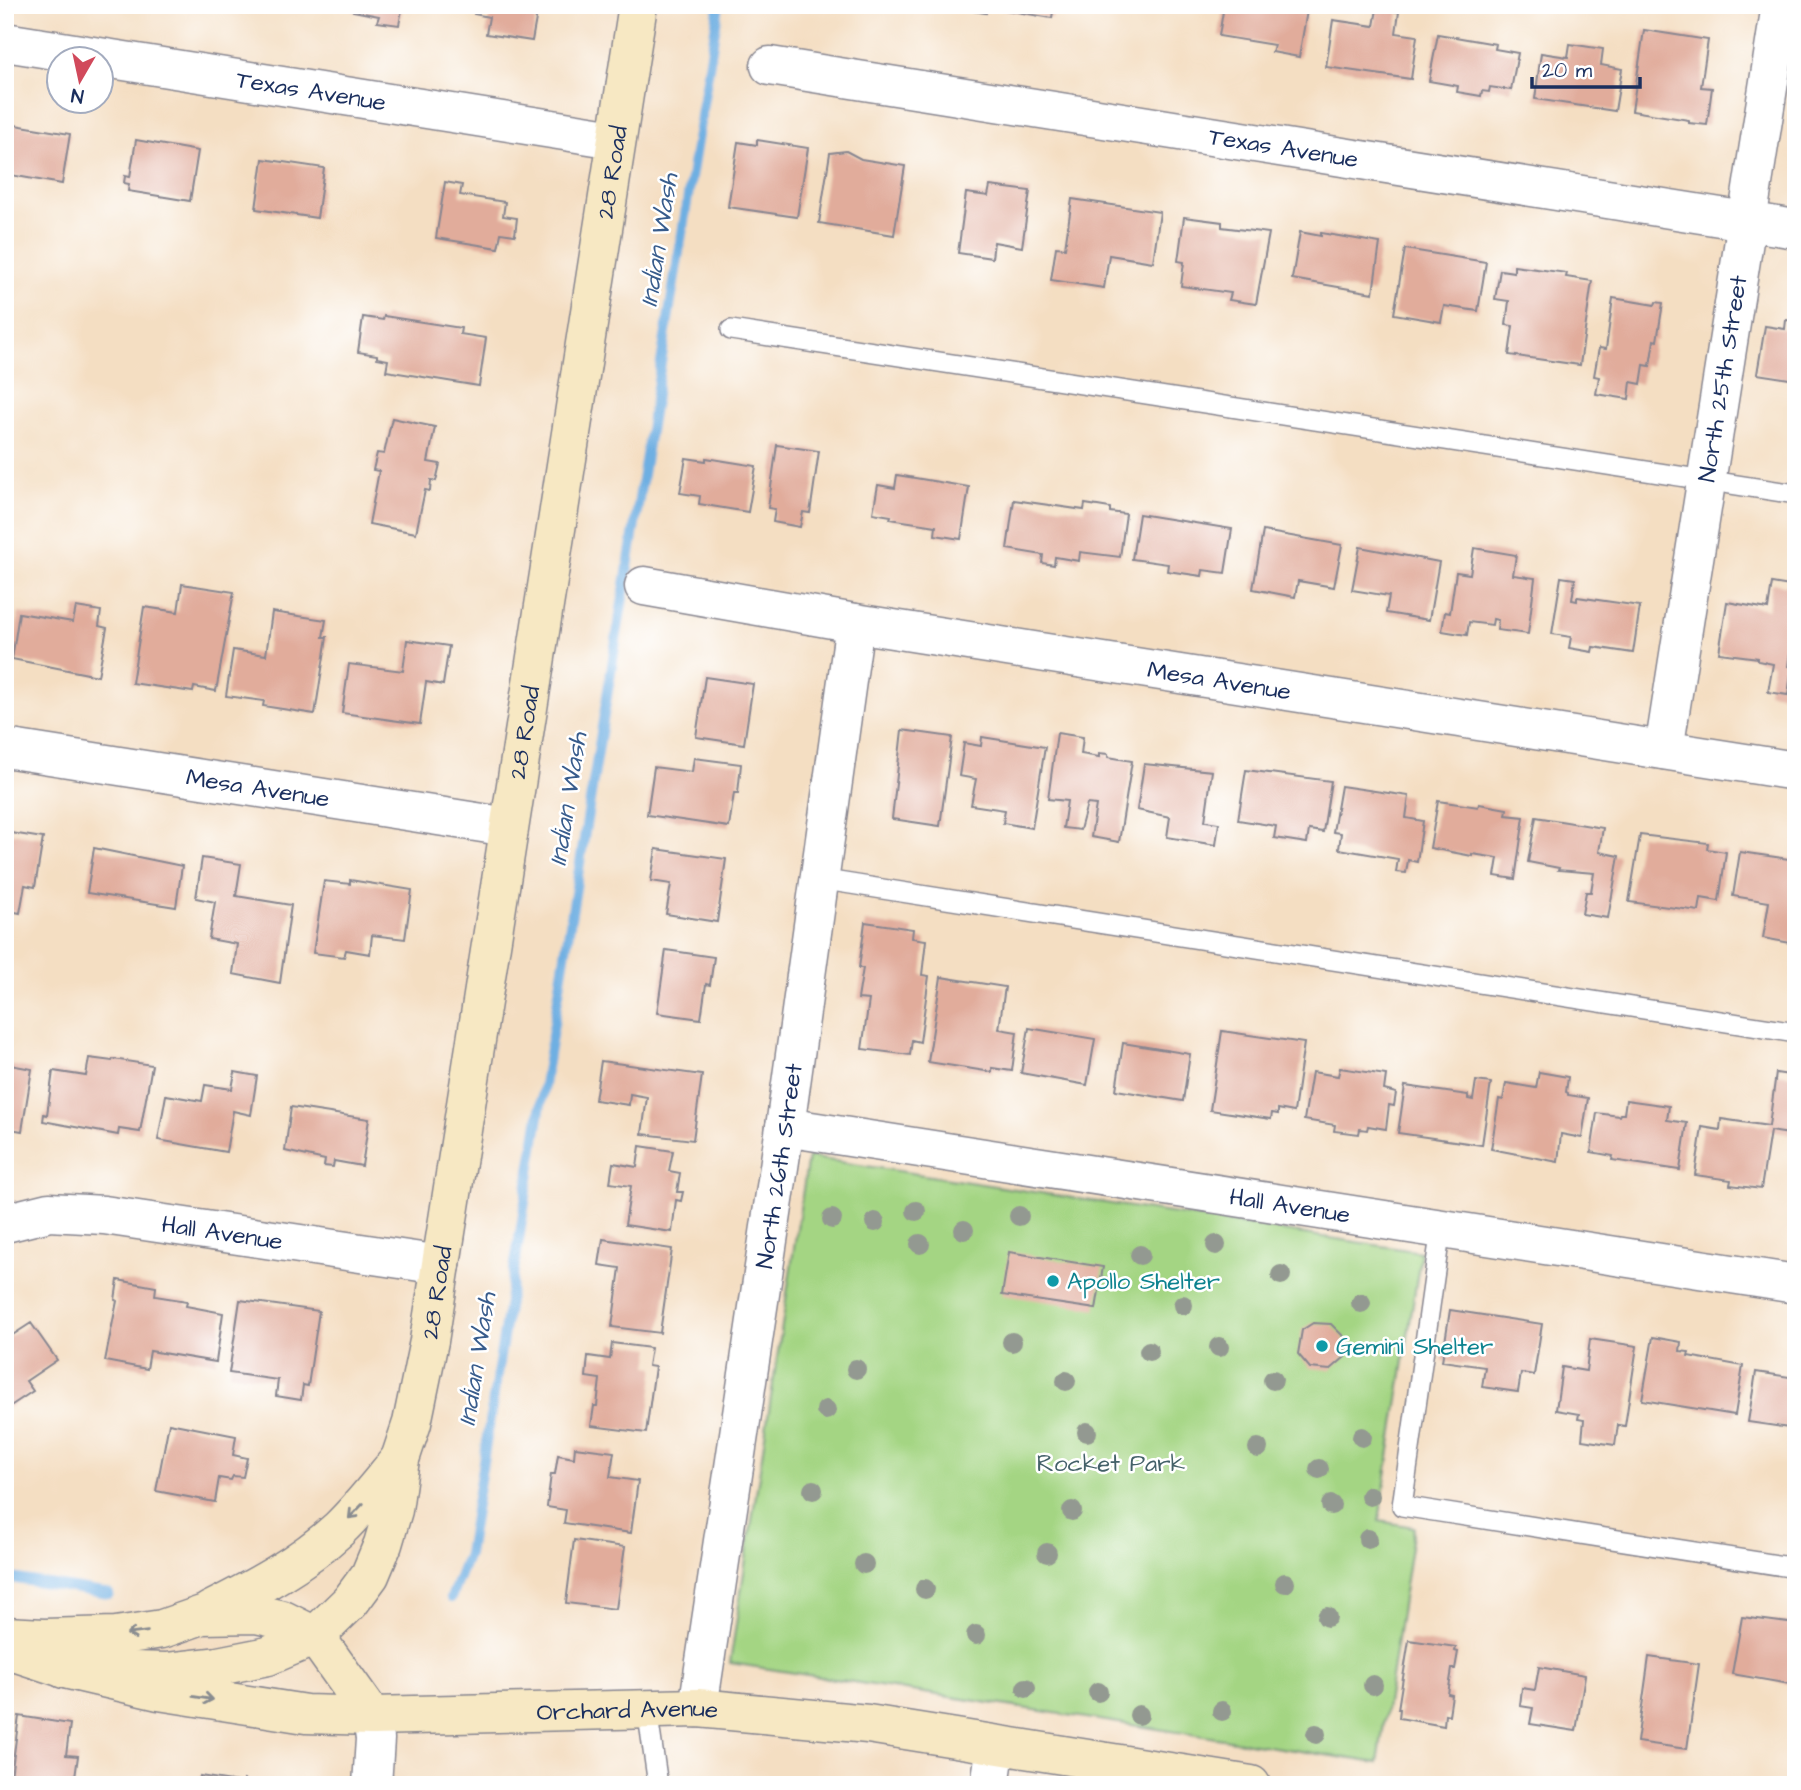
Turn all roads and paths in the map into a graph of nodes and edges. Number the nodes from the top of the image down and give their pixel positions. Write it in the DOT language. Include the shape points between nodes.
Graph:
graph roads {
  1 [pos="638,5"];
  2 [pos="1780,5"];
  3 [pos="5,42"];
  4 [pos="769,66"];
  5 [pos="615,139"];
  6 [pos="1746,221"];
  7 [pos="1796,229"];
  8 [pos="731,330"];
  9 [pos="1706,480"];
  10 [pos="1796,494"];
  11 [pos="644,586"];
  12 [pos="855,623"];
  13 [pos="5,748"];
  14 [pos="1664,750"];
  15 [pos="1796,771"];
  16 [pos="508,827"];
  17 [pos="819,879"];
  18 [pos="1796,1033"];
  19 [pos="785,1126"];
  20 [pos="5,1223"];
  21 [pos="1441,1228"];
  22 [pos="441,1265"];
  23 [pos="1796,1284"];
  24 [pos="400,1459"];
  25 [pos="1796,1568"];
  26 [pos="202,1615"];
  27 [pos="5,1636"];
  28 [pos="315,1636"];
  29 [pos="5,1649"];
  30 [pos="64,1669"];
  31 [pos="698,1708"];
  32 [pos="647,1709"];
  33 [pos="372,1716"];
  34 [pos="996,1745"];
  35 [pos="372,1785"];
  36 [pos="658,1785"];
  37 [pos="990,1785"];
  38 [pos="1251,1785"];
  1 -- 5 [label="main road, 28 Road"];
  2 -- 6 [label="street, North 25th Street"];
  3 -- 5 [label="street, Texas Avenue"];
  4 -- 6 [label="street, Texas Avenue"];
  5 -- 16 [label="main road, 28 Road"];
  6 -- 7 [label="street, Texas Avenue"];
  6 -- 9 [label="street, North 25th Street"];
  8 -- 9 [label="lane"];
  9 -- 10 [label="lane"];
  9 -- 14 [label="street, North 25th Street"];
  11 -- 12 [label="street, Mesa Avenue"];
  12 -- 14 [label="street, Mesa Avenue"];
  12 -- 17 [label="street, North 26th Street"];
  13 -- 16 [label="street, Mesa Avenue"];
  14 -- 15 [label="street, Mesa Avenue"];
  16 -- 22 [label="main road, 28 Road"];
  17 -- 18 [label="lane"];
  17 -- 19 [label="street, North 26th Street"];
  19 -- 21 [label="street, Hall Avenue"];
  19 -- 31 [label="street, North 26th Street"];
  20 -- 22 [label="street, Hall Avenue" via="49,1212 104,1215"];
  21 -- 23 [label="street, Hall Avenue"];
  21 -- 25 [label="lane" via="1402,1506"];
  22 -- 24 [label="main road, 28 Road" via="421,1385"];
  24 -- 26 [label="main road, 28 Road, one-way" via="365,1502 305,1556"];
  24 -- 28 [label="main road, 28 Road" via="393,1510 370,1574 350,1602"];
  26 -- 27 [label="main road, one-way" via="162,1629 116,1636"];
  26 -- 28 [label="main road" via="256,1614 283,1620"];
  28 -- 30 [label="main road, 28 Road" via="268,1656 218,1666 166,1672"];
  28 -- 33 [label="main road"];
  29 -- 30 [label="main road, Orchard Avenue"];
  30 -- 33 [label="main road, Orchard Avenue, one-way" via="159,1691 306,1714"];
  31 -- 32 [label="main road, Orchard Avenue"];
  31 -- 34 [label="main road, Orchard Avenue" via="868,1724"];
  32 -- 33 [label="main road, Orchard Avenue"];
  32 -- 36 [label="lane"];
  33 -- 35 [label="street"];
  34 -- 37 [label="street"];
  34 -- 38 [label="main road, Orchard Avenue"];
}
